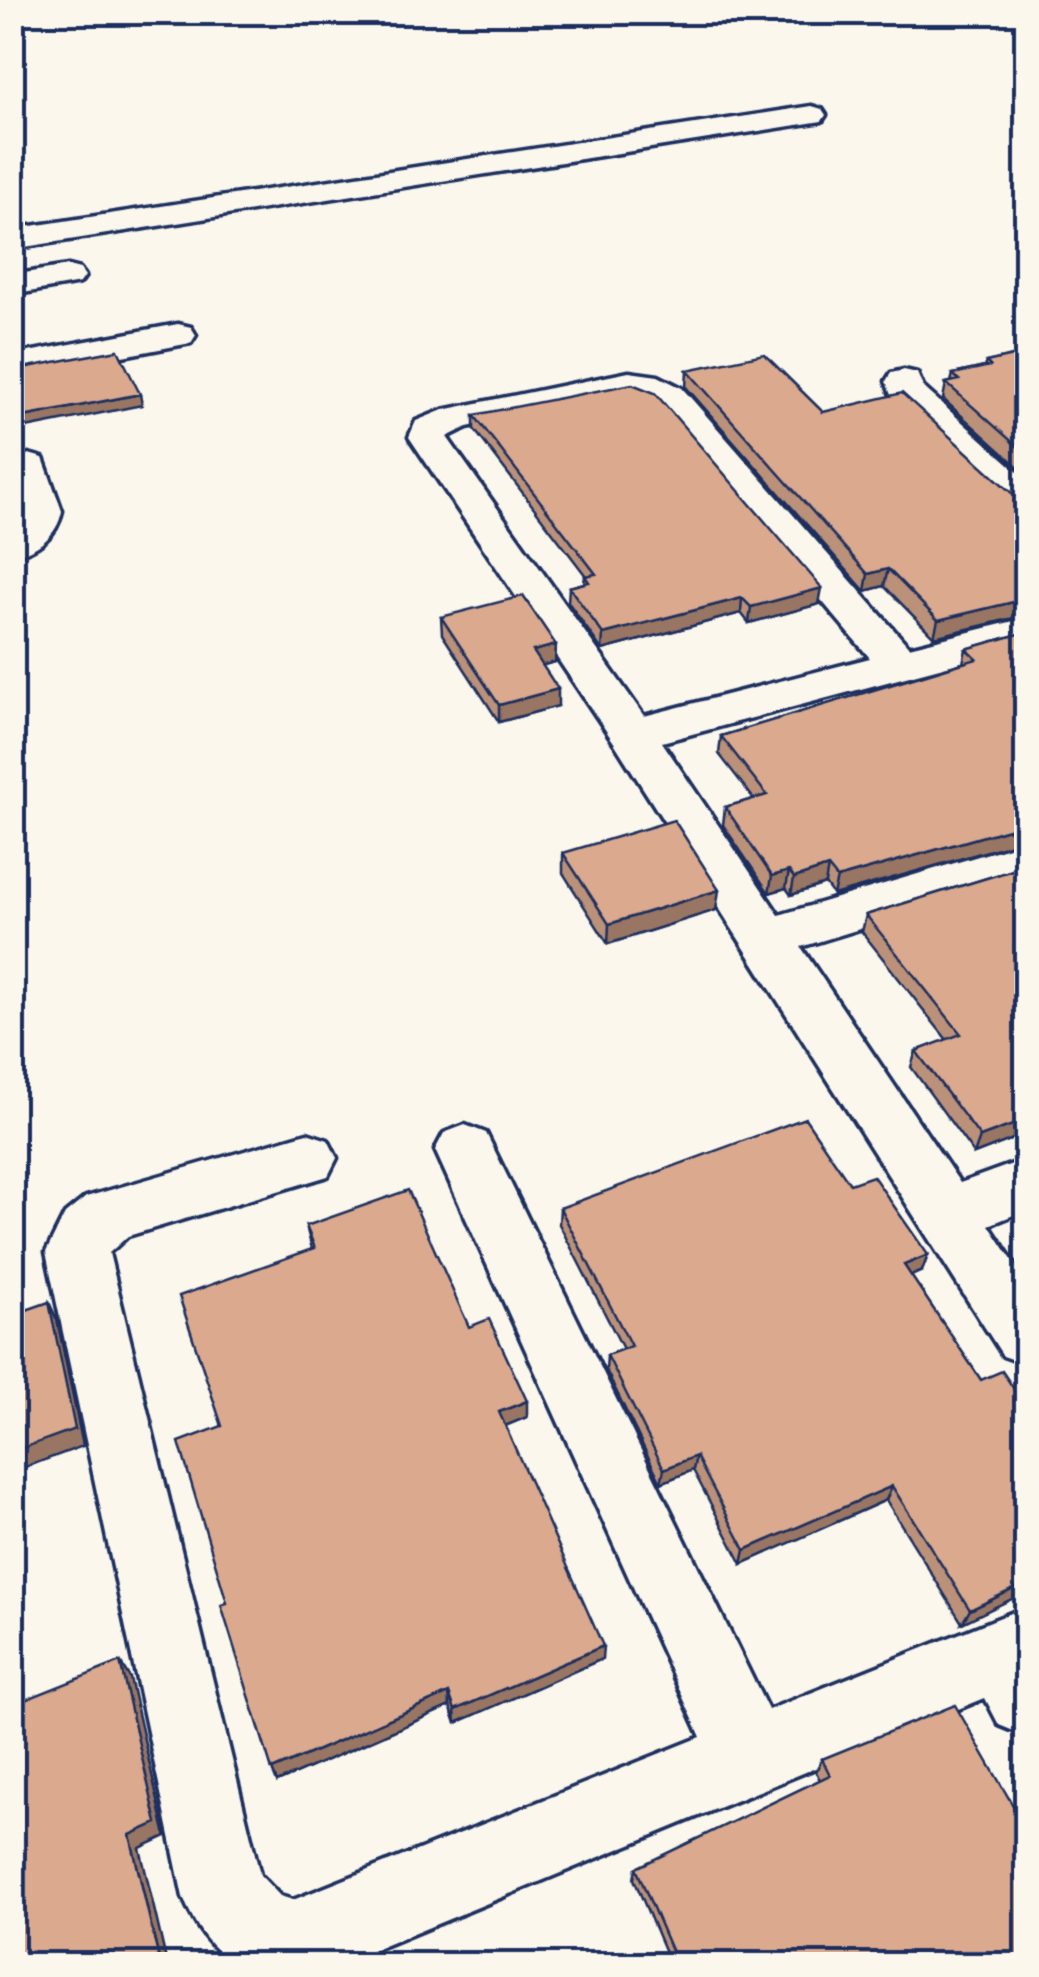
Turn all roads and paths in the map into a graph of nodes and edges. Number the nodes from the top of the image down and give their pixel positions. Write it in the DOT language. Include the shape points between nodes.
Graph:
graph roads {
  1 [pos="812,115"];
  2 [pos="12,239"];
  3 [pos="68,276"];
  4 [pos="12,285"];
  5 [pos="178,335"];
  6 [pos="12,366"];
  7 [pos="904,382"];
  8 [pos="29,466"];
  9 [pos="1025,497"];
  10 [pos="12,544"];
  11 [pos="1026,632"];
  12 [pos="900,664"];
  13 [pos="633,734"];
  14 [pos="1026,860"];
  15 [pos="766,938"];
  16 [pos="465,1150"];
  17 [pos="307,1158"];
  18 [pos="1026,1184"];
  19 [pos="948,1214"];
  20 [pos="1026,1335"];
  21 [pos="1018,1665"];
  22 [pos="749,1754"];
  1 -- 2 [label="street"];
  3 -- 4 [label="street"];
  5 -- 6 [label="street"];
  7 -- 9 [label="street" via="905,390"];
  8 -- 10 [label="street" via="41,524"];
  11 -- 12 [label="street"];
  12 -- 13 [label="street"];
  12 -- 13 [label="street" via="658,388 629,383 438,423 428,437"];
  13 -- 15 [label="street"];
  14 -- 15 [label="street"];
  15 -- 19 [label="street"];
  16 -- 22 [label="street"];
  17 -- 22 [label="street" via="108,1216 77,1252 224,1897 254,1928 293,1942"];
  18 -- 19 [label="street"];
  19 -- 20 [label="street"];
  21 -- 22 [label="street"];
}
